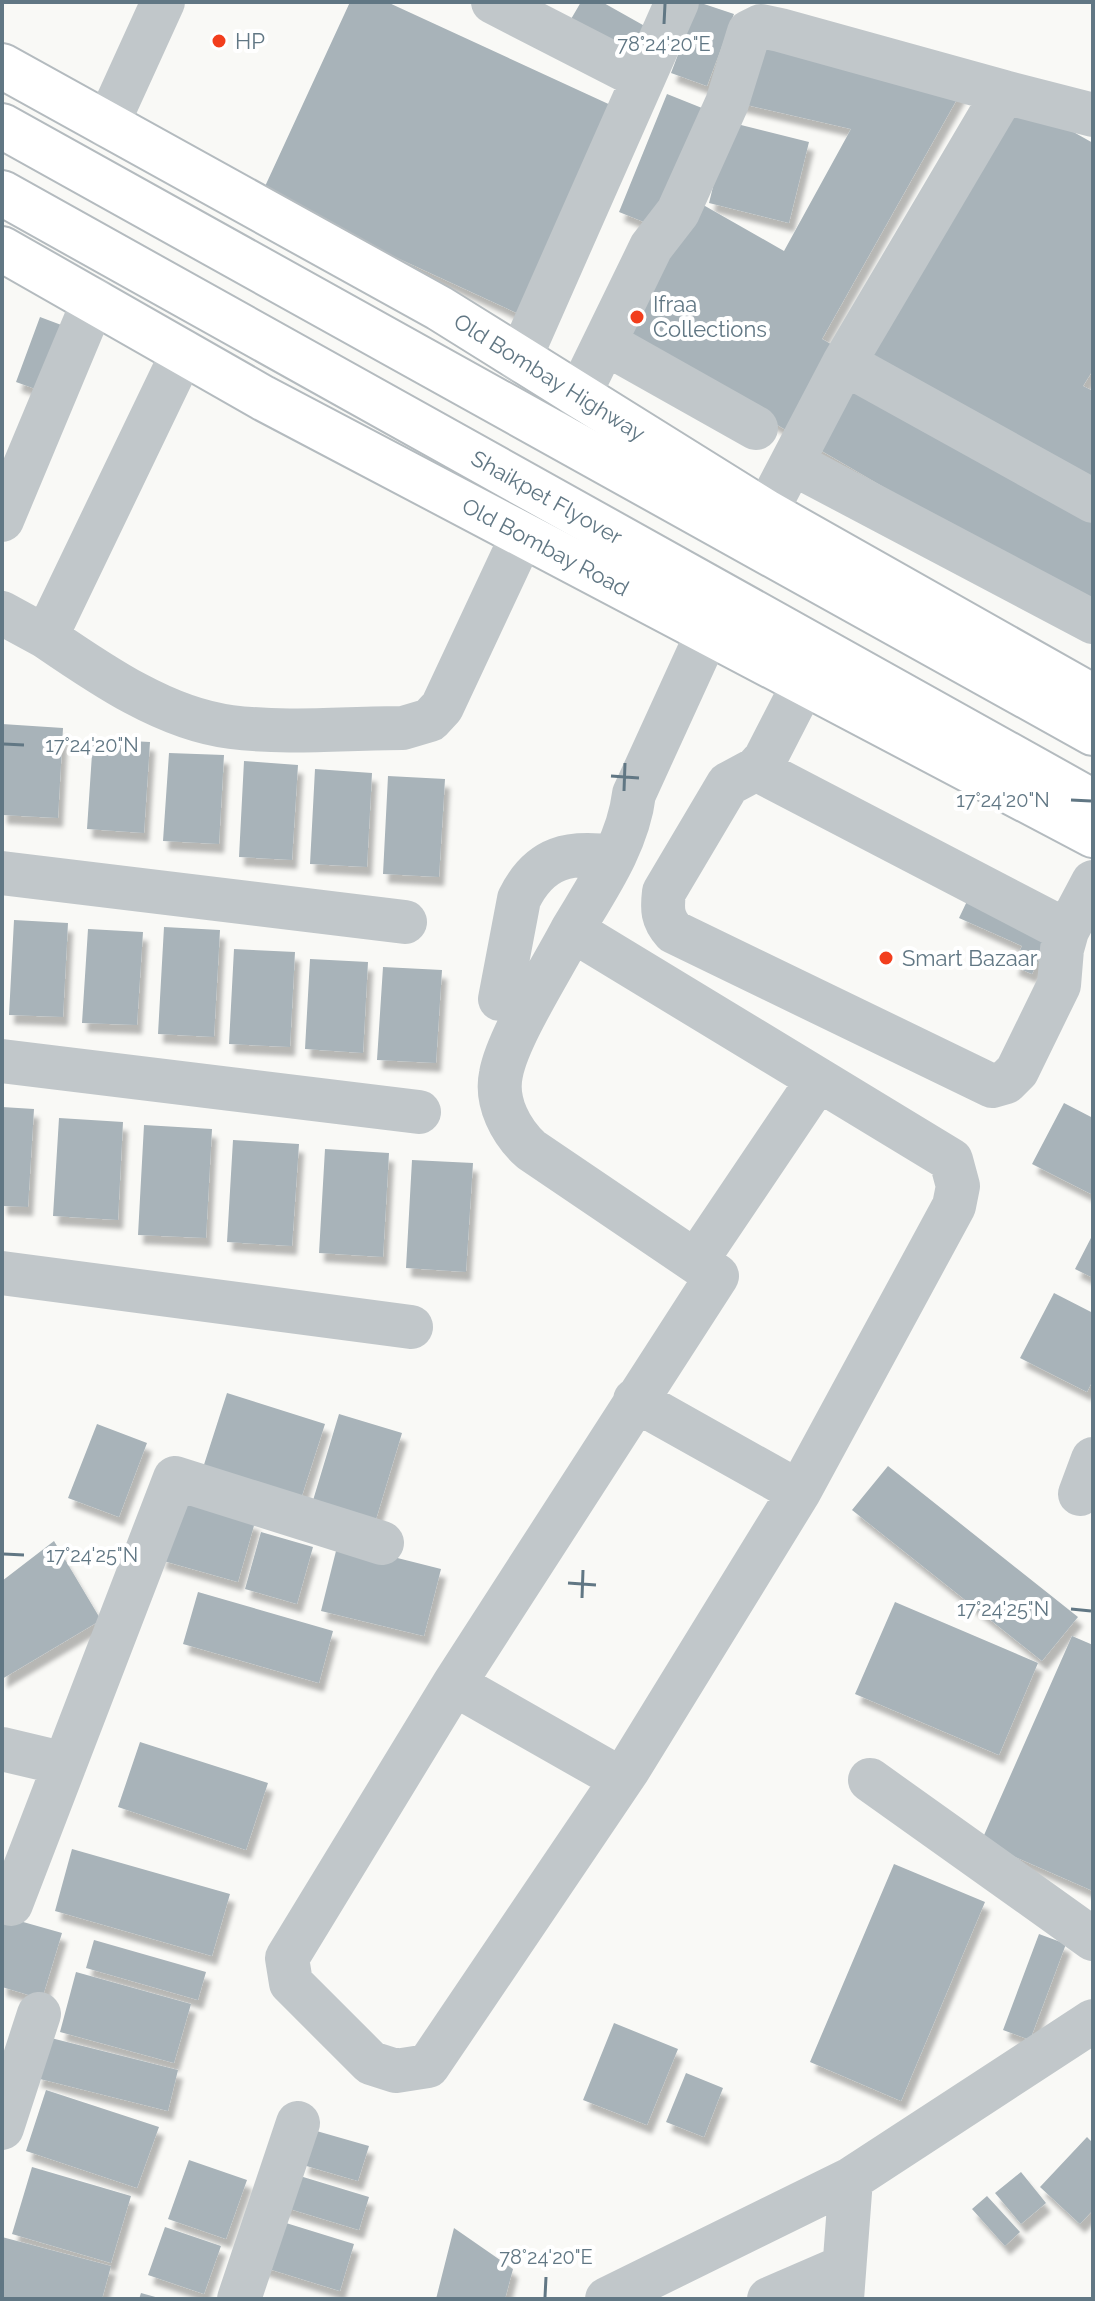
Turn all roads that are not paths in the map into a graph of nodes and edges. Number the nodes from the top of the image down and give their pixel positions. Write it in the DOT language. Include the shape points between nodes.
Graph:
graph roads {
  1 [pos="163,2"];
  2 [pos="493,2"];
  3 [pos="677,2"];
  4 [pos="2,66"];
  5 [pos="641,78"];
  6 [pos="1004,92"];
  7 [pos="1093,115"];
  8 [pos="107,125"];
  9 [pos="2,126"];
  10 [pos="2,193"];
  11 [pos="2,249"];
  12 [pos="94,300"];
  13 [pos="605,343"];
  14 [pos="183,352"];
  15 [pos="519,360"];
  16 [pos="844,363"];
  17 [pos="578,397"];
  18 [pos="756,428"];
  19 [pos="792,463"];
  20 [pos="1093,501"];
  21 [pos="766,512"];
  22 [pos="2,520"];
  23 [pos="522,536"];
  24 [pos="2,613"];
  25 [pos="1093,622"];
  26 [pos="46,637"];
  27 [pos="722,639"];
  28 [pos="804,683"];
  29 [pos="1093,697"];
  30 [pos="1093,733"];
  31 [pos="756,769"];
  32 [pos="1093,802"];
  33 [pos="1093,835"];
  34 [pos="622,838"];
  35 [pos="2,873"];
  36 [pos="1093,882"];
  37 [pos="405,922"];
  38 [pos="572,930"];
  39 [pos="1067,931"];
  40 [pos="500,999"];
  41 [pos="2,1061"];
  42 [pos="818,1080"];
  43 [pos="419,1112"];
  44 [pos="796,1158"];
  45 [pos="706,1268"];
  46 [pos="2,1273"];
  47 [pos="411,1327"];
  48 [pos="635,1400"];
  49 [pos="799,1492"];
  50 [pos="382,1543"];
  51 [pos="454,1684"];
  52 [pos="2,1749"];
  53 [pos="65,1764"];
  54 [pos="607,1771"];
  55 [pos="870,1780"];
  56 [pos="11,1904"];
  57 [pos="1093,1939"];
  58 [pos="39,2014"];
  59 [pos="1093,2021"];
  60 [pos="298,2123"];
  61 [pos="2,2128"];
  62 [pos="851,2179"];
  63 [pos="842,2283"];
  64 [pos="239,2299"];
  65 [pos="607,2299"];
  66 [pos="769,2299"];
  1 -- 8 [label="street"];
  2 -- 5 [label="street"];
  3 -- 5 [label="street"];
  4 -- 8 [label="main road, Old Bombay Highway"];
  5 -- 15 [label="street"];
  6 -- 7 [label="street"];
  6 -- 13 [label="street" via="780,30 761,26 749,32 727,103 678,212 651,247"];
  6 -- 16 [label="street"];
  8 -- 15 [label="main road, Old Bombay Highway" via="439,308"];
  9 -- 30 [label="main road"];
  10 -- 32 [label="main road, Shaikpet Flyover"];
  11 -- 12 [label="main road, Old Bombay Road"];
  12 -- 14 [label="main road, Old Bombay Road"];
  12 -- 22 [label="street"];
  13 -- 17 [label="street"];
  13 -- 18 [label="street"];
  14 -- 23 [label="main road, Old Bombay Road"];
  14 -- 26 [label="street"];
  15 -- 17 [label="main road, Old Bombay Highway"];
  16 -- 19 [label="street"];
  16 -- 20 [label="street"];
  17 -- 21 [label="main road, Old Bombay Highway"];
  19 -- 21 [label="street"];
  19 -- 25 [label="street"];
  21 -- 29 [label="main road, Old Bombay Highway"];
  23 -- 26 [label="street" via="442,707 422,724 229,727 186,716 90,668"];
  23 -- 27 [label="main road, Old Bombay Road"];
  24 -- 26 [label="street"];
  27 -- 28 [label="main road, Old Bombay Road"];
  27 -- 34 [label="street" via="656,806"];
  28 -- 31 [label="street"];
  28 -- 33 [label="main road, Old Bombay Road"];
  31 -- 39 [label="street"];
  31 -- 39 [label="street" via="728,784 664,892 662,908 674,932 992,1086 1017,1071 1059,985"];
  34 -- 38 [label="street"];
  34 -- 40 [label="street" via="548,865 526,885"];
  35 -- 37 [label="street"];
  36 -- 39 [label="street"];
  38 -- 42 [label="street"];
  38 -- 45 [label="street" via="500,1075 508,1121 531,1150"];
  41 -- 43 [label="street"];
  42 -- 45 [label="street"];
  42 -- 49 [label="street" via="951,1160 958,1186 954,1206"];
  44 -- 45 [label="street"];
  45 -- 48 [label="street"];
  46 -- 47 [label="street"];
  48 -- 49 [label="street"];
  48 -- 51 [label="street"];
  49 -- 51 [label="street" via="628,1770 428,2066 396,2071 371,2063 291,1983 287,1958"];
  50 -- 53 [label="street" via="175,1478"];
  51 -- 54 [label="street"];
  52 -- 53 [label="street"];
  53 -- 56 [label="street"];
  55 -- 57 [label="street"];
  58 -- 61 [label="street"];
  59 -- 62 [label="street"];
  60 -- 64 [label="street"];
  62 -- 63 [label="street"];
  62 -- 65 [label="street"];
  63 -- 66 [label="street"];
}
